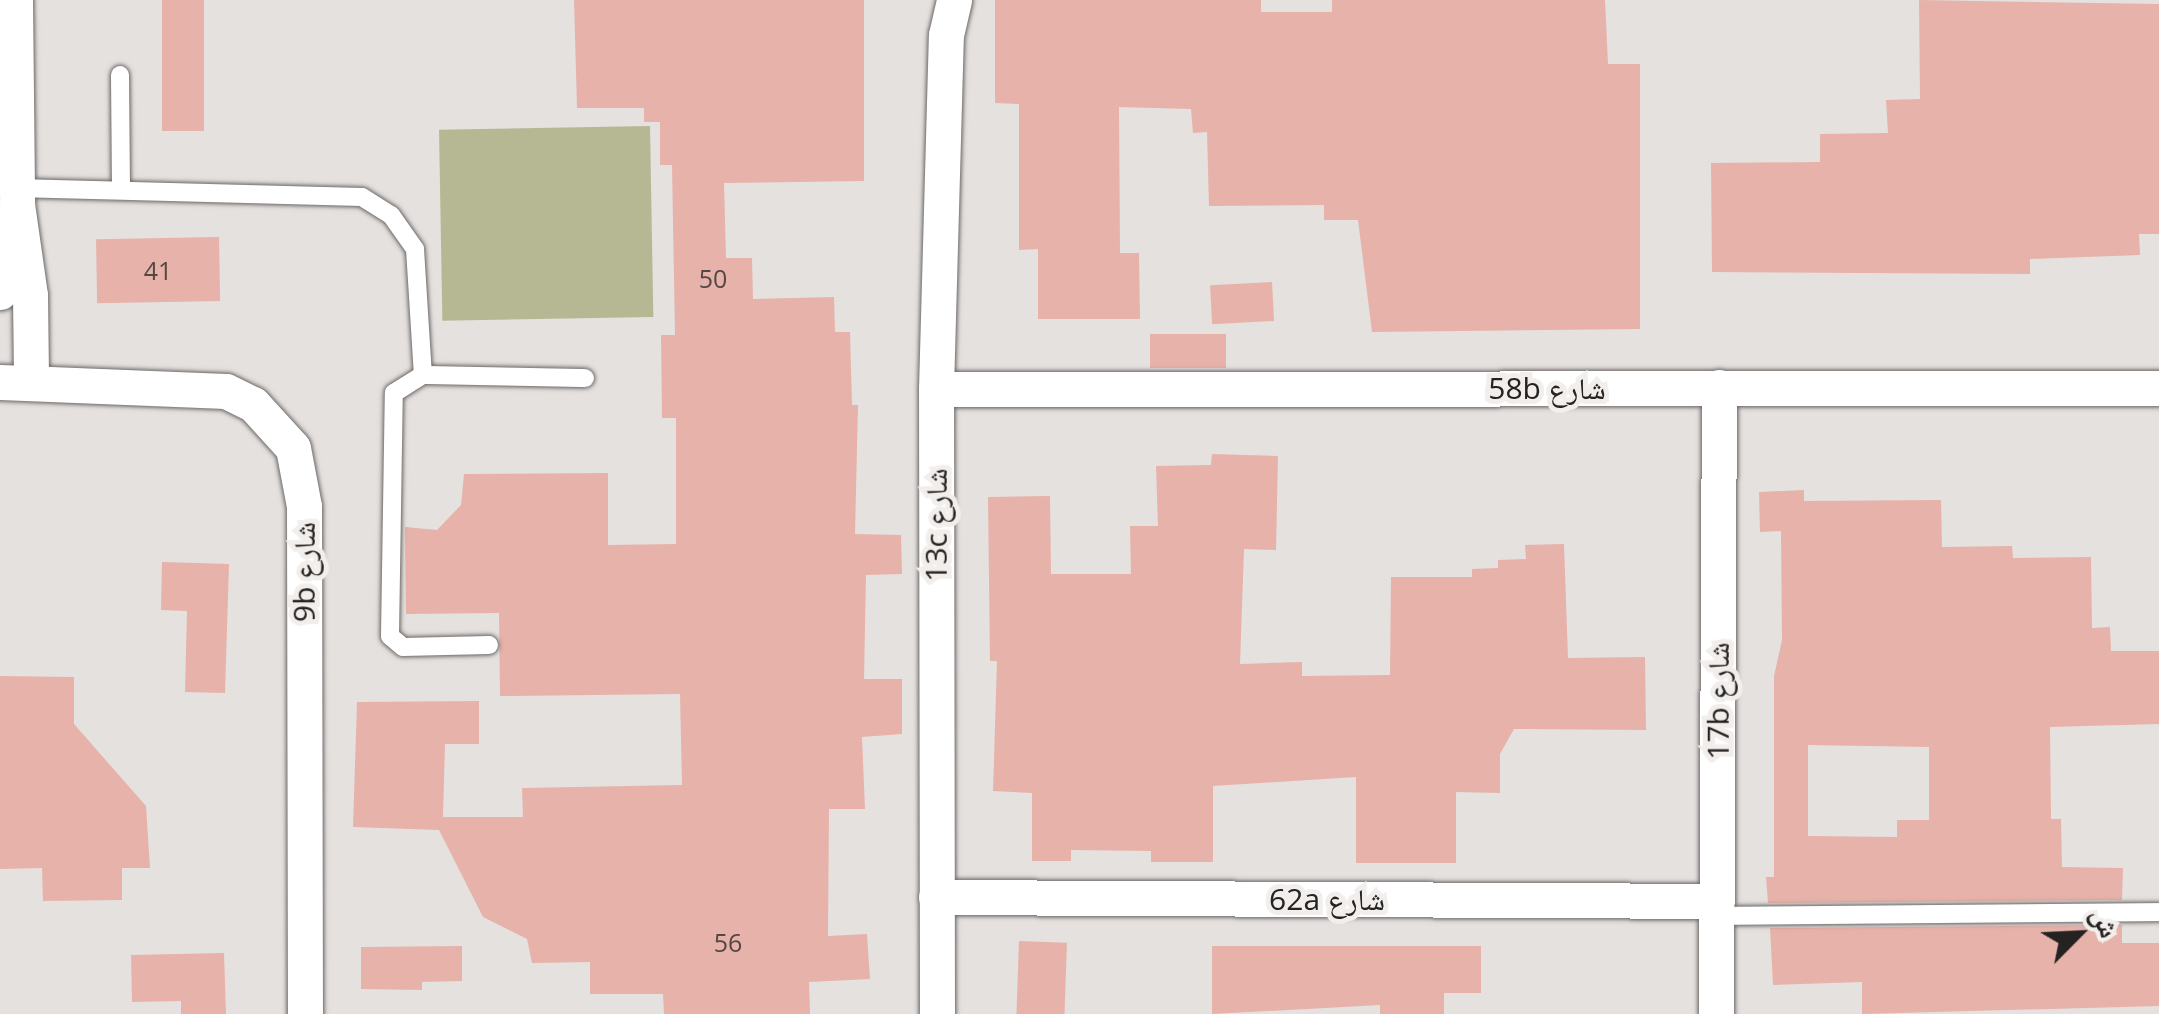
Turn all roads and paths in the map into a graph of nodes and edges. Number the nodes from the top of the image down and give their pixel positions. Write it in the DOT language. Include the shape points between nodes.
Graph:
graph roads {
  1 [pos="15,0"];
  2 [pos="938,0"];
  3 [pos="954,0"];
  4 [pos="946,35"];
  5 [pos="120,75"];
  6 [pos="121,190"];
  7 [pos="17,196"];
  8 [pos="0,292"];
  9 [pos="423,374"];
  10 [pos="585,378"];
  11 [pos="16,382"];
  12 [pos="1719,387"];
  13 [pos="936,388"];
  14 [pos="2159,388"];
  15 [pos="489,645"];
  16 [pos="936,897"];
  17 [pos="1717,909"];
  18 [pos="2159,912"];
  19 [pos="305,1014"];
  20 [pos="937,1014"];
  21 [pos="1716,1014"];
  1 -- 7 [label="street"];
  2 -- 4 [label="street, 13c شارع"];
  3 -- 4 [label="street, 13c شارع"];
  4 -- 13 [label="street, 13c شارع"];
  5 -- 6 [label="lane"];
  6 -- 7 [label="lane"];
  6 -- 9 [label="lane" via="344,193 377,205 405,230 421,268"];
  7 -- 8 [label="street"];
  7 -- 11 [label="street" via="30,295"];
  9 -- 10 [label="lane"];
  9 -- 15 [label="lane" via="401,383 390,404 390,636 402,646"];
  11 -- 19 [label="street, 9b شارع" via="226,390 253,404 293,448 304,506"];
  12 -- 13 [label="street, 58b شارع"];
  12 -- 14 [label="street, 58b شارع"];
  12 -- 17 [label="street, 17b شارع"];
  13 -- 16 [label="street, 13c شارع"];
  16 -- 17 [label="street, 62a شارع"];
  16 -- 20 [label="street, 13c شارع"];
  17 -- 18 [label="lane"];
  17 -- 21 [label="street, 17b شارع"];
}
